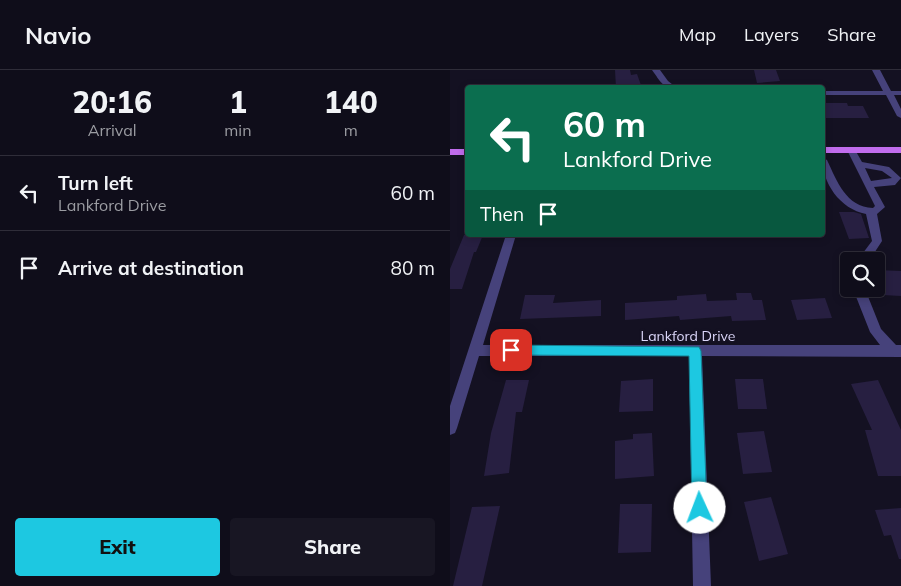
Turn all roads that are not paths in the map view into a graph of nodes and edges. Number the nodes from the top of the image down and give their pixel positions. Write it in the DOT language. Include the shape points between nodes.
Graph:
graph roads {
  1 [pos="656,70"];
  2 [pos="876,70"];
  3 [pos="669,85"];
  4 [pos="825,93"];
  5 [pos="889,93"];
  6 [pos="901,93"];
  7 [pos="901,116"];
  8 [pos="825,150"];
  9 [pos="851,150"];
  10 [pos="901,150"];
  11 [pos="450,152"];
  12 [pos="465,152"];
  13 [pos="860,165"];
  14 [pos="825,166"];
  15 [pos="868,184"];
  16 [pos="871,212"];
  17 [pos="510,237"];
  18 [pos="869,252"];
  19 [pos="862,297"];
  20 [pos="475,350"];
  21 [pos="695,351"];
  22 [pos="896,351"];
  23 [pos="450,428"];
  24 [pos="702,586"];
  1 -- 3 [label="street"];
  2 -- 5 [label="street"];
  4 -- 5 [label="street"];
  5 -- 6 [label="street"];
  5 -- 7 [label="street"];
  8 -- 9 [label="main road"];
  9 -- 10 [label="main road"];
  9 -- 13 [label="street"];
  11 -- 12 [label="main road"];
  13 -- 15 [label="street"];
  13 -- 15 [label="street" via="883,168 897,179 892,183"];
  14 -- 16 [label="street" via="840,196"];
  15 -- 16 [label="street" via="880,207"];
  16 -- 18 [label="street" via="877,241"];
  17 -- 20 [label="street"];
  19 -- 22 [label="street" via="876,332"];
  20 -- 21 [label="street, Lankford Drive"];
  20 -- 23 [label="street"];
  21 -- 22 [label="street, Lankford Drive"];
  21 -- 24 [label="street"];
}
